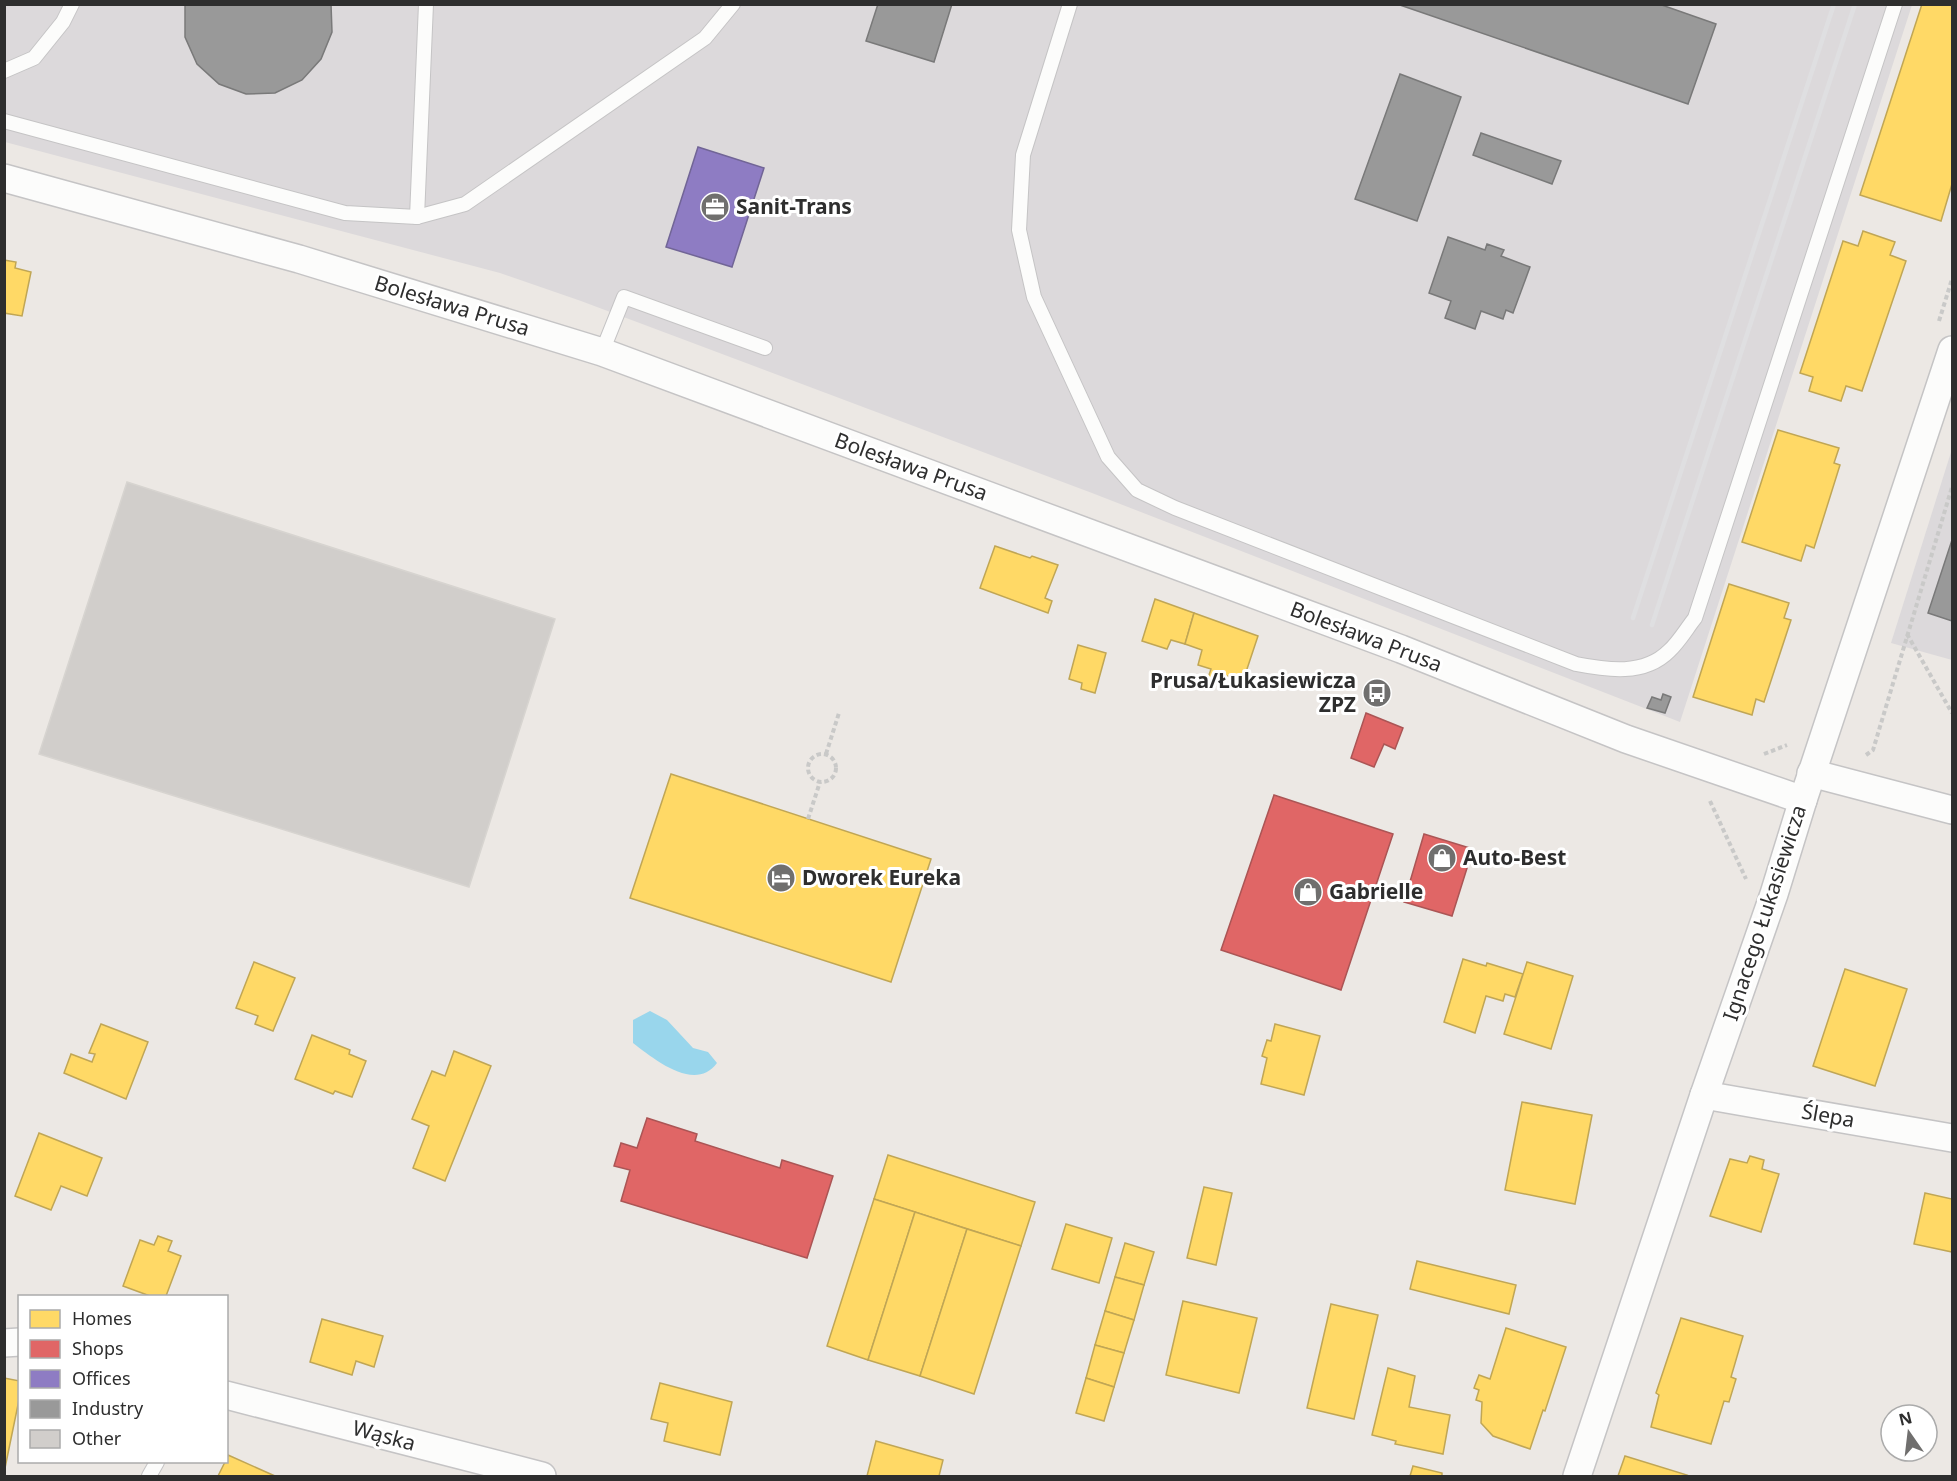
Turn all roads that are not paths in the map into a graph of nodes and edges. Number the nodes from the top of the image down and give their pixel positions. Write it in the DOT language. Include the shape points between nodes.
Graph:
graph roads {
  1 [pos="72,4"];
  2 [pos="426,4"];
  3 [pos="733,4"];
  4 [pos="1070,4"];
  5 [pos="1895,4"];
  6 [pos="4,71"];
  7 [pos="4,121"];
  8 [pos="4,178"];
  9 [pos="417,217"];
  10 [pos="765,348"];
  11 [pos="1953,350"];
  12 [pos="602,352"];
  13 [pos="1811,773"];
  14 [pos="1803,800"];
  15 [pos="1953,810"];
  16 [pos="1704,1095"];
  17 [pos="1953,1138"];
  18 [pos="228,1396"];
  19 [pos="542,1476"];
  20 [pos="1577,1476"];
  1 -- 6 [label="lane" via="34,58"];
  2 -- 9 [label="lane"];
  3 -- 9 [label="lane" via="705,38 465,204"];
  4 -- 5 [label="lane" via="1023,155 1019,230 1034,297 1108,457 1137,490 1175,508 1576,664 1607,670 1648,666 1669,651 1695,618"];
  7 -- 9 [label="lane" via="345,213"];
  8 -- 12 [label="street, Bolesława Prusa" via="299,259"];
  10 -- 12 [label="lane" via="624,297"];
  11 -- 13 [label="street, Ignacego Łukasiewicza"];
  12 -- 14 [label="street, Bolesława Prusa" via="1401,649 1626,739"];
  13 -- 14 [label="street, Ignacego Łukasiewicza"];
  13 -- 15 [label="street"];
  14 -- 16 [label="street, Ignacego Łukasiewicza"];
  16 -- 17 [label="street, Ślepa"];
  16 -- 20 [label="street, Ignacego Łukasiewicza"];
  18 -- 19 [label="street, Wąska"];
}
